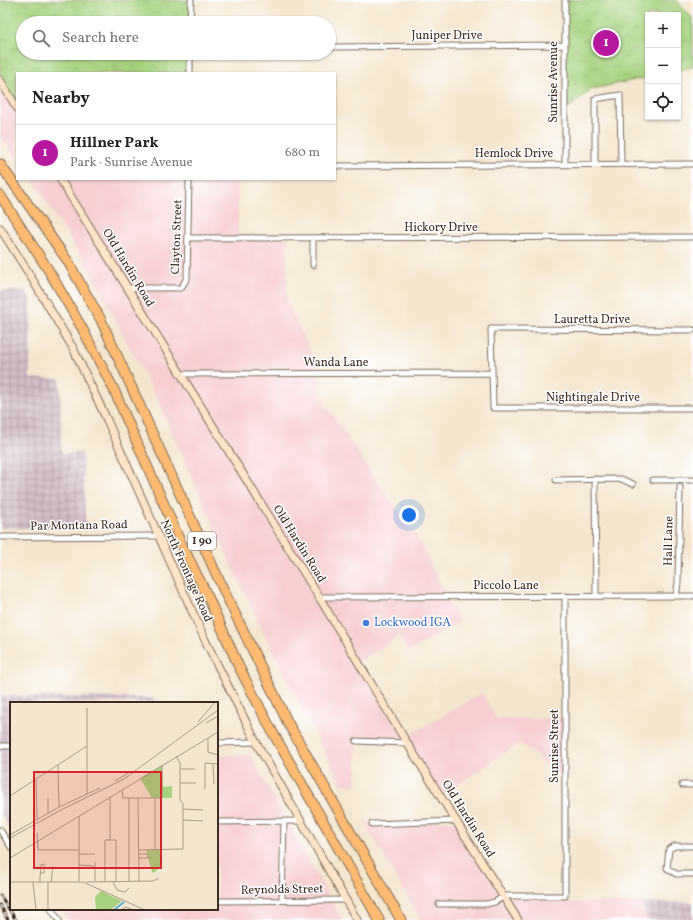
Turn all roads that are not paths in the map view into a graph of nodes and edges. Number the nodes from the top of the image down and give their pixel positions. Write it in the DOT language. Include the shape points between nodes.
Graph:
graph roads {
  1 [pos="191,0"];
  2 [pos="565,0"];
  3 [pos="190,16"];
  4 [pos="564,46"];
  5 [pos="336,47"];
  6 [pos="190,60"];
  7 [pos="190,72"];
  8 [pos="0,80"];
  9 [pos="16,106"];
  10 [pos="0,164"];
  11 [pos="565,164"];
  12 [pos="595,164"];
  13 [pos="621,164"];
  14 [pos="693,164"];
  15 [pos="336,166"];
  16 [pos="61,180"];
  17 [pos="189,180"];
  18 [pos="0,195"];
  19 [pos="0,228"];
  20 [pos="693,237"];
  21 [pos="188,238"];
  22 [pos="313,238"];
  23 [pos="312,265"];
  24 [pos="127,288"];
  25 [pos="693,330"];
  26 [pos="492,373"];
  27 [pos="180,374"];
  28 [pos="693,408"];
  29 [pos="595,479"];
  30 [pos="556,480"];
  31 [pos="653,480"];
  32 [pos="693,480"];
  33 [pos="633,484"];
  34 [pos="680,487"];
  35 [pos="159,536"];
  36 [pos="0,537"];
  37 [pos="565,596"];
  38 [pos="596,596"];
  39 [pos="676,596"];
  40 [pos="693,596"];
  41 [pos="319,597"];
  42 [pos="356,741"];
  43 [pos="256,742"];
  44 [pos="218,743"];
  45 [pos="407,743"];
  46 [pos="682,785"];
  47 [pos="693,785"];
  48 [pos="301,821"];
  49 [pos="456,821"];
  50 [pos="218,822"];
  51 [pos="284,822"];
  52 [pos="372,824"];
  53 [pos="0,830"];
  54 [pos="10,845"];
  55 [pos="693,846"];
  56 [pos="693,874"];
  57 [pos="504,896"];
  58 [pos="282,900"];
  59 [pos="346,900"];
  60 [pos="218,901"];
  61 [pos="439,904"];
  62 [pos="52,910"];
  63 [pos="59,920"];
  64 [pos="357,920"];
  65 [pos="379,920"];
  66 [pos="401,920"];
  67 [pos="518,920"];
  1 -- 3 [label="street"];
  2 -- 4 [label="street, Sunrise Avenue"];
  4 -- 5 [label="street, Juniper Drive"];
  4 -- 11 [label="street, Sunrise Avenue"];
  6 -- 7 [label="street"];
  8 -- 9 [label="main road"];
  10 -- 66 [label="highway, I 90" via="67,260 101,320 227,598 288,723"];
  11 -- 12 [label="street, Hemlock Drive"];
  11 -- 15 [label="street, Hemlock Drive"];
  12 -- 13 [label="street, Hemlock Drive"];
  12 -- 13 [label="street" via="595,99 620,95"];
  13 -- 14 [label="street, Hemlock Drive"];
  16 -- 24 [label="main road, Old Hardin Road"];
  17 -- 21 [label="street, Clayton Street"];
  18 -- 65 [label="highway, I 90" via="82,328 114,390 239,666 272,731"];
  19 -- 35 [label="main road, North Frontage Road" via="73,348"];
  20 -- 22 [label="street, Hickory Drive"];
  21 -- 22 [label="street, Hickory Drive"];
  21 -- 24 [label="street, Clayton Street" via="187,278 181,288"];
  22 -- 23 [label="street"];
  24 -- 27 [label="main road, Old Hardin Road"];
  25 -- 26 [label="street, Lauretta Drive" via="492,329"];
  26 -- 27 [label="street, Wanda Lane"];
  26 -- 28 [label="street, Nightingale Drive" via="493,408"];
  27 -- 41 [label="main road, Old Hardin Road"];
  29 -- 30 [label="street"];
  29 -- 33 [label="street" via="621,479"];
  29 -- 38 [label="street"];
  31 -- 32 [label="street"];
  34 -- 39 [label="street, Hall Lane"];
  35 -- 36 [label="street, Par Montana Road"];
  35 -- 43 [label="main road, North Frontage Road" via="205,640"];
  37 -- 38 [label="street, Piccolo Lane"];
  37 -- 41 [label="street, Piccolo Lane"];
  37 -- 57 [label="street, Sunrise Street" via="565,896"];
  38 -- 39 [label="street, Piccolo Lane"];
  39 -- 40 [label="street, Piccolo Lane"];
  41 -- 45 [label="main road, Old Hardin Road"];
  42 -- 45 [label="street"];
  43 -- 44 [label="street"];
  43 -- 48 [label="main road, North Frontage Road"];
  45 -- 49 [label="main road, Old Hardin Road"];
  46 -- 47 [label="street"];
  48 -- 51 [label="street"];
  48 -- 59 [label="main road, North Frontage Road"];
  49 -- 52 [label="street"];
  49 -- 57 [label="main road, Old Hardin Road"];
  50 -- 51 [label="street"];
  51 -- 58 [label="street"];
  53 -- 54 [label="street"];
  55 -- 56 [label="street" via="675,846 669,849 667,868 676,874"];
  57 -- 61 [label="street" via="486,904"];
  57 -- 67 [label="main road, Old Hardin Road"];
  58 -- 59 [label="street, Reynolds Street"];
  58 -- 60 [label="street, Reynolds Street"];
  59 -- 64 [label="main road, North Frontage Road"];
  62 -- 63 [label="street"];
}
